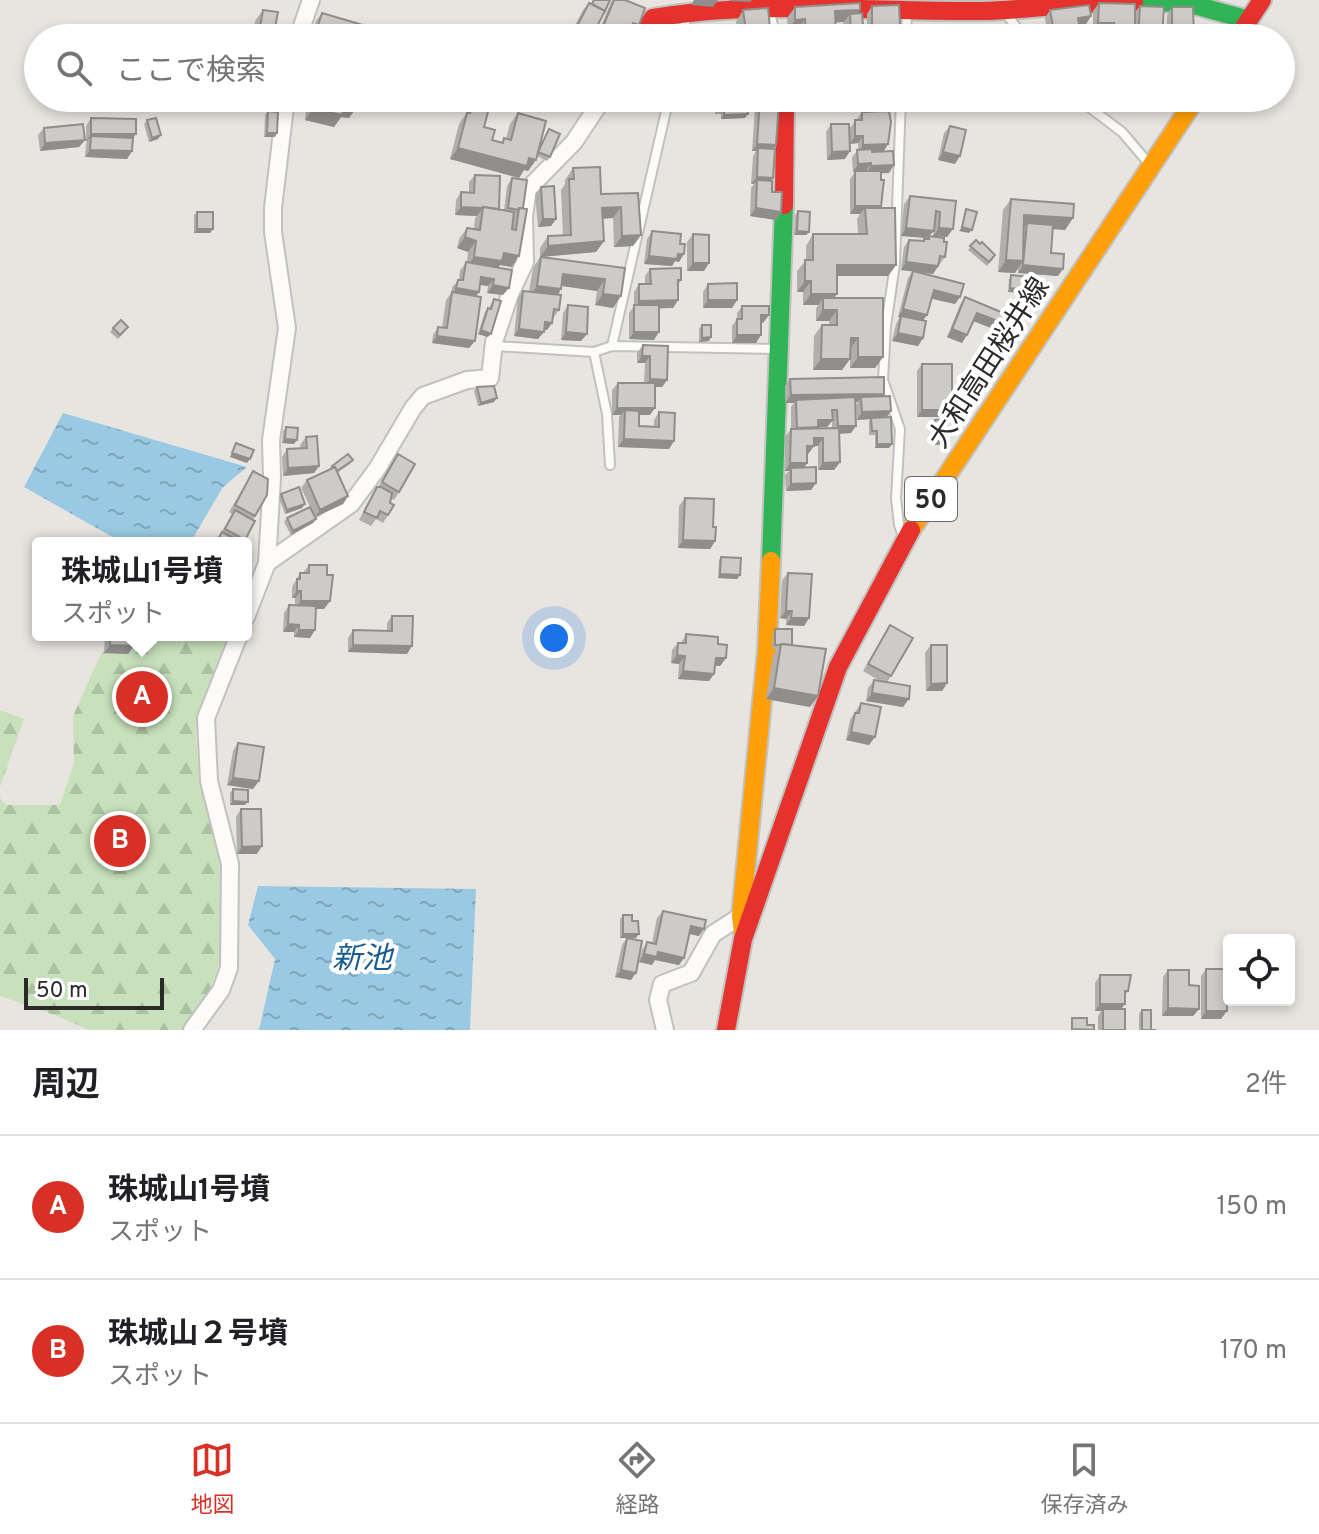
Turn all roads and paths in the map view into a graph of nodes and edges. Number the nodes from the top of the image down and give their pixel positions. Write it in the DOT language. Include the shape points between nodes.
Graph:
graph roads {
  1 [pos="311,0"];
  2 [pos="1262,0"];
  3 [pos="1187,2"];
  4 [pos="907,5"];
  5 [pos="765,7"];
  6 [pos="679,9"];
  7 [pos="1003,10"];
  8 [pos="1249,20"];
  9 [pos="303,24"];
  10 [pos="649,24"];
  11 [pos="769,24"];
  12 [pos="1014,24"];
  13 [pos="1246,24"];
  14 [pos="284,112"];
  15 [pos="594,112"];
  16 [pos="666,112"];
  17 [pos="785,112"];
  18 [pos="900,112"];
  19 [pos="1096,112"];
  20 [pos="1187,112"];
  21 [pos="1151,165"];
  22 [pos="494,346"];
  23 [pos="612,346"];
  24 [pos="779,349"];
  25 [pos="594,352"];
  26 [pos="610,465"];
  27 [pos="905,539"];
  28 [pos="267,563"];
  29 [pos="252,602"];
  30 [pos="237,641"];
  31 [pos="741,916"];
  32 [pos="743,939"];
  33 [pos="192,1030"];
  34 [pos="665,1030"];
  35 [pos="726,1030"];
  1 -- 9 [label="street"];
  2 -- 8 [label="street"];
  3 -- 7 [label="street"];
  3 -- 8 [label="street"];
  4 -- 5 [label="street"];
  4 -- 7 [label="street"];
  5 -- 6 [label="street"];
  5 -- 11 [label="street"];
  6 -- 10 [label="street"];
  7 -- 12 [label="lane"];
  8 -- 13 [label="street"];
  14 -- 28 [label="street" via="273,232 287,328 271,440"];
  15 -- 22 [label="street" via="574,142 528,189 525,262"];
  16 -- 23 [label="lane"];
  17 -- 24 [label="street"];
  18 -- 27 [label="lane" via="895,264 883,380 900,429 896,498"];
  19 -- 21 [label="lane"];
  20 -- 21 [label="street, 大和高田桜井線 / 50"];
  21 -- 27 [label="street, 大和高田桜井線 / 50"];
  22 -- 25 [label="lane"];
  22 -- 28 [label="street" via="490,378 467,380 423,396 351,504"];
  23 -- 24 [label="lane"];
  23 -- 25 [label="lane"];
  24 -- 31 [label="street" via="767,650"];
  25 -- 26 [label="lane" via="607,414"];
  27 -- 32 [label="street, 大和高田桜井線 / 50" via="838,667"];
  28 -- 29 [label="street"];
  30 -- 33 [label="street" via="206,718 209,781 230,864 229,968 221,990"];
  31 -- 32 [label="street"];
  31 -- 34 [label="street" via="713,934 691,973 662,984 658,1000"];
  32 -- 35 [label="street, 大和高田桜井線 / 50"];
}
